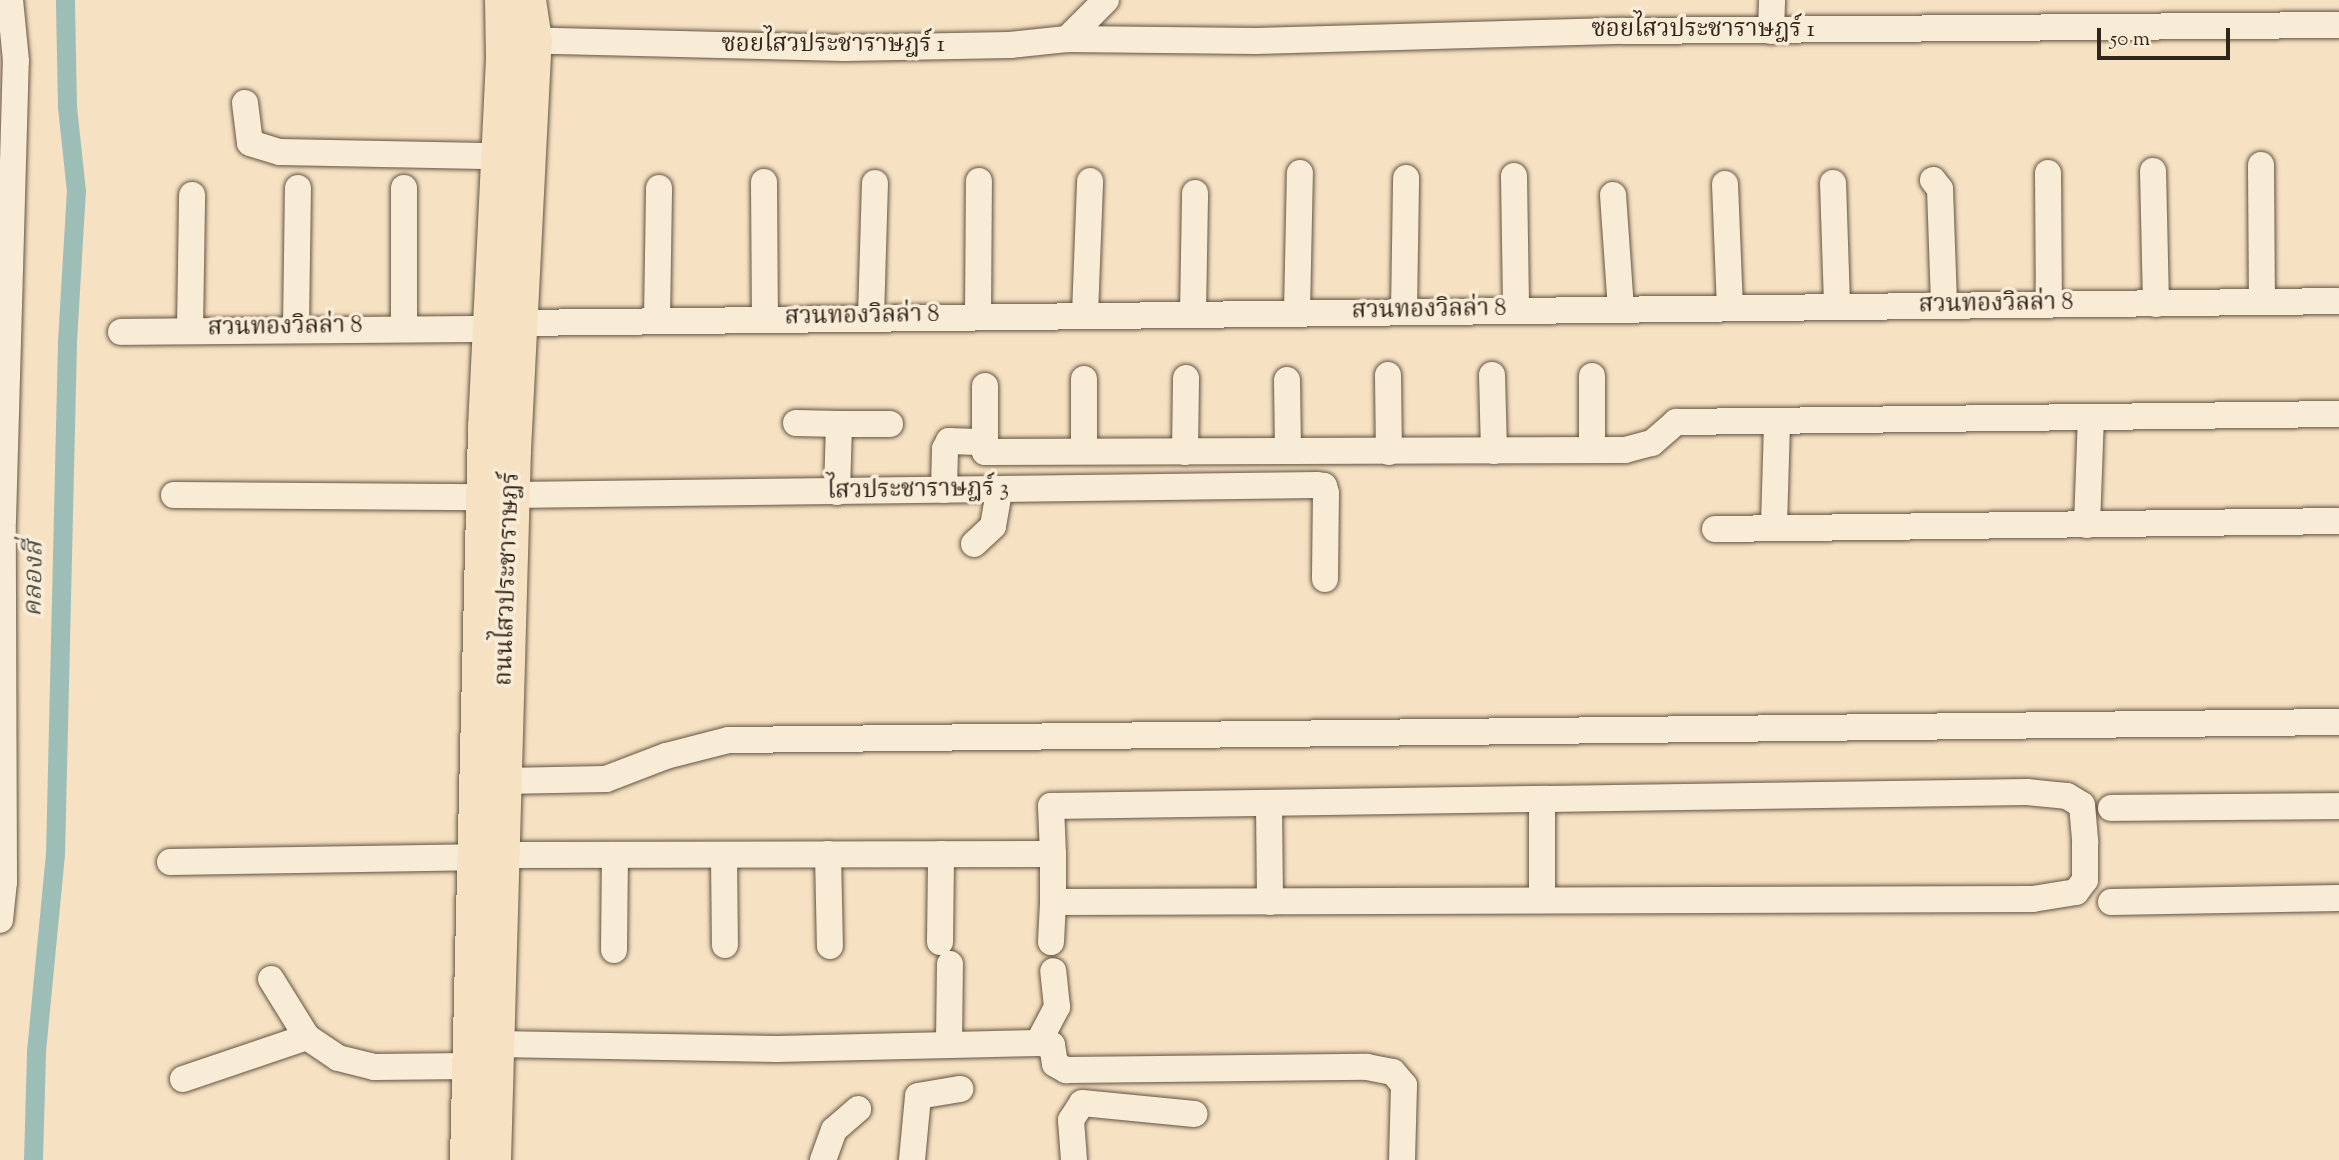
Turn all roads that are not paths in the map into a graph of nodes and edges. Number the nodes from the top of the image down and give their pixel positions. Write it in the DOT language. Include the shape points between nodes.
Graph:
graph roads {
  1 [pos="10,0"];
  2 [pos="502,0"];
  3 [pos="527,0"];
  4 [pos="1106,0"];
  5 [pos="1772,0"];
  6 [pos="2339,25"];
  7 [pos="1772,31"];
  8 [pos="1067,39"];
  9 [pos="519,48"];
  10 [pos="245,103"];
  11 [pos="508,135"];
  12 [pos="2261,165"];
  13 [pos="2153,170"];
  14 [pos="1300,173"];
  15 [pos="2048,173"];
  16 [pos="1514,176"];
  17 [pos="1406,178"];
  18 [pos="1933,180"];
  19 [pos="764,181"];
  20 [pos="979,181"];
  21 [pos="1090,181"];
  22 [pos="875,183"];
  23 [pos="1833,183"];
  24 [pos="1724,184"];
  25 [pos="298,188"];
  26 [pos="404,188"];
  27 [pos="659,188"];
  28 [pos="1195,193"];
  29 [pos="192,195"];
  30 [pos="1613,195"];
  31 [pos="6,197"];
  32 [pos="2339,301"];
  33 [pos="2262,302"];
  34 [pos="2049,304"];
  35 [pos="2156,304"];
  36 [pos="1944,305"];
  37 [pos="1838,306"];
  38 [pos="1730,307"];
  39 [pos="1621,309"];
  40 [pos="1516,310"];
  41 [pos="1404,311"];
  42 [pos="1297,312"];
  43 [pos="1193,313"];
  44 [pos="1085,314"];
  45 [pos="978,316"];
  46 [pos="871,317"];
  47 [pos="765,318"];
  48 [pos="657,319"];
  49 [pos="504,326"];
  50 [pos="404,327"];
  51 [pos="296,328"];
  52 [pos="190,329"];
  53 [pos="121,332"];
  54 [pos="1388,375"];
  55 [pos="1492,375"];
  56 [pos="1592,376"];
  57 [pos="1186,378"];
  58 [pos="1084,379"];
  59 [pos="1287,380"];
  60 [pos="985,386"];
  61 [pos="2339,414"];
  62 [pos="2091,417"];
  63 [pos="1777,421"];
  64 [pos="796,423"];
  65 [pos="839,424"];
  66 [pos="890,424"];
  67 [pos="985,442"];
  68 [pos="1592,450"];
  69 [pos="1084,451"];
  70 [pos="1287,451"];
  71 [pos="1494,451"];
  72 [pos="1185,452"];
  73 [pos="1389,452"];
  74 [pos="944,490"];
  75 [pos="999,491"];
  76 [pos="836,492"];
  77 [pos="174,495"];
  78 [pos="498,496"];
  79 [pos="2339,521"];
  80 [pos="1774,525"];
  81 [pos="2087,525"];
  82 [pos="1715,529"];
  83 [pos="974,544"];
  84 [pos="1325,579"];
  85 [pos="2339,722"];
  86 [pos="2,735"];
  87 [pos="503,781"];
  88 [pos="1542,802"];
  89 [pos="1269,805"];
  90 [pos="2339,806"];
  91 [pos="2111,808"];
  92 [pos="828,854"];
  93 [pos="941,854"];
  94 [pos="1053,854"];
  95 [pos="615,855"];
  96 [pos="488,856"];
  97 [pos="724,856"];
  98 [pos="2,860"];
  99 [pos="170,862"];
  100 [pos="1542,898"];
  101 [pos="2339,898"];
  102 [pos="1053,902"];
  103 [pos="1270,902"];
  104 [pos="2111,902"];
  105 [pos="0,920"];
  106 [pos="1051,942"];
  107 [pos="725,945"];
  108 [pos="830,946"];
  109 [pos="614,950"];
  110 [pos="1053,971"];
  111 [pos="271,979"];
  112 [pos="307,1037"];
  113 [pos="1038,1042"];
  114 [pos="949,1043"];
  115 [pos="483,1055"];
  116 [pos="183,1079"];
  117 [pos="960,1088"];
  118 [pos="858,1109"];
  119 [pos="1194,1114"];
  120 [pos="467,1160"];
  121 [pos="493,1160"];
  122 [pos="823,1160"];
  123 [pos="912,1160"];
  124 [pos="1074,1160"];
  125 [pos="1402,1160"];
  1 -- 31 [label="street" via="16,61"];
  2 -- 9 [label="main road, ถนนไสวประชาราษฎร์"];
  3 -- 9 [label="main road, ถนนไสวประชาราษฎร์"];
  4 -- 8 [label="street"];
  5 -- 7 [label="street"];
  6 -- 7 [label="street, ซอยไสวประชาราษฎร์ 1"];
  7 -- 8 [label="street, ซอยไสวประชาราษฎร์ 1" via="1256,41"];
  8 -- 9 [label="street, ซอยไสวประชาราษฎร์ 1" via="1010,46 599,45 583,52"];
  9 -- 11 [label="main road, ถนนไสวประชาราษฎร์"];
  10 -- 11 [label="street" via="250,144 280,152"];
  11 -- 49 [label="main road, ถนนไสวประชาราษฎร์"];
  11 -- 49 [label="main road, ถนนไสวประชาราษฎร์"];
  12 -- 33 [label="street"];
  13 -- 35 [label="street"];
  14 -- 42 [label="street"];
  15 -- 34 [label="street"];
  16 -- 40 [label="street"];
  17 -- 41 [label="street"];
  18 -- 36 [label="street" via="1940,189"];
  19 -- 47 [label="street"];
  20 -- 45 [label="street"];
  21 -- 44 [label="street"];
  22 -- 46 [label="street"];
  23 -- 37 [label="street"];
  24 -- 38 [label="street"];
  25 -- 51 [label="street"];
  26 -- 50 [label="street"];
  27 -- 48 [label="street"];
  28 -- 43 [label="street"];
  29 -- 52 [label="street"];
  30 -- 39 [label="street"];
  31 -- 86 [label="street"];
  32 -- 33 [label="street, สวนทองวิลล่า 8"];
  33 -- 35 [label="street, สวนทองวิลล่า 8"];
  34 -- 35 [label="street, สวนทองวิลล่า 8"];
  34 -- 36 [label="street, สวนทองวิลล่า 8"];
  36 -- 37 [label="street, สวนทองวิลล่า 8"];
  37 -- 38 [label="street, สวนทองวิลล่า 8"];
  38 -- 39 [label="street, สวนทองวิลล่า 8"];
  39 -- 40 [label="street, สวนทองวิลล่า 8"];
  40 -- 41 [label="street, สวนทองวิลล่า 8"];
  41 -- 42 [label="street, สวนทองวิลล่า 8"];
  42 -- 43 [label="street, สวนทองวิลล่า 8"];
  43 -- 44 [label="street, สวนทองวิลล่า 8"];
  44 -- 45 [label="street, สวนทองวิลล่า 8"];
  45 -- 46 [label="street, สวนทองวิลล่า 8"];
  46 -- 47 [label="street, สวนทองวิลล่า 8"];
  47 -- 48 [label="street, สวนทองวิลล่า 8"];
  48 -- 49 [label="street, สวนทองวิลล่า 8"];
  49 -- 50 [label="street, สวนทองวิลล่า 8"];
  49 -- 78 [label="main road, ถนนไสวประชาราษฎร์"];
  50 -- 51 [label="street, สวนทองวิลล่า 8"];
  51 -- 52 [label="street, สวนทองวิลล่า 8"];
  52 -- 53 [label="street, สวนทองวิลล่า 8"];
  54 -- 73 [label="street"];
  55 -- 71 [label="street"];
  56 -- 68 [label="street"];
  57 -- 72 [label="street"];
  58 -- 69 [label="street"];
  59 -- 70 [label="street"];
  60 -- 67 [label="street"];
  61 -- 62 [label="street"];
  62 -- 63 [label="street"];
  62 -- 81 [label="street"];
  63 -- 68 [label="street" via="1676,422 1638,449"];
  63 -- 80 [label="street"];
  64 -- 65 [label="street"];
  65 -- 66 [label="street"];
  65 -- 76 [label="street"];
  67 -- 69 [label="street" via="985,452"];
  67 -- 74 [label="street" via="949,441"];
  68 -- 71 [label="street"];
  69 -- 72 [label="street"];
  70 -- 72 [label="street"];
  70 -- 73 [label="street"];
  71 -- 73 [label="street"];
  74 -- 75 [label="street, ไสวประชาราษฎร์ 3"];
  74 -- 76 [label="street, ไสวประชาราษฎร์ 3"];
  75 -- 83 [label="street" via="993,526"];
  75 -- 84 [label="street, ไสวประชาราษฎร์ 3" via="1325,486"];
  76 -- 78 [label="street, ไสวประชาราษฎร์ 3"];
  77 -- 78 [label="street, ไสวประชาราษฎร์ 3"];
  78 -- 87 [label="main road, ถนนไสวประชาราษฎร์"];
  78 -- 96 [label="main road, ถนนไสวประชาราษฎร์"];
  79 -- 81 [label="street"];
  80 -- 81 [label="street"];
  80 -- 82 [label="street"];
  85 -- 87 [label="street" via="729,740 666,756 606,779"];
  86 -- 98 [label="street"];
  87 -- 96 [label="main road, ถนนไสวประชาราษฎร์"];
  88 -- 89 [label="street"];
  88 -- 100 [label="street"];
  88 -- 100 [label="street" via="2027,792 2067,796 2081,805 2085,844 2085,880 2076,892 2059,898"];
  89 -- 94 [label="street" via="1051,807"];
  89 -- 103 [label="street"];
  90 -- 91 [label="street"];
  92 -- 93 [label="street"];
  92 -- 97 [label="street"];
  92 -- 108 [label="street"];
  93 -- 94 [label="street"];
  93 -- 114 [label="street"];
  94 -- 102 [label="street"];
  95 -- 96 [label="street"];
  95 -- 97 [label="street"];
  95 -- 109 [label="street"];
  96 -- 99 [label="street"];
  96 -- 115 [label="main road, ถนนไสวประชาราษฎร์"];
  97 -- 107 [label="street"];
  98 -- 105 [label="street"];
  100 -- 103 [label="street"];
  101 -- 104 [label="street"];
  102 -- 103 [label="street"];
  102 -- 106 [label="street"];
  110 -- 113 [label="street" via="1057,1007"];
  111 -- 112 [label="street"];
  112 -- 115 [label="street" via="354,1064"];
  112 -- 116 [label="street"];
  113 -- 114 [label="street"];
  113 -- 125 [label="street" via="1052,1045 1055,1064 1066,1070 1367,1067 1393,1072 1404,1085"];
  114 -- 115 [label="street"];
  115 -- 120 [label="main road, ถนนไสวประชาราษฎร์"];
  115 -- 121 [label="main road, ถนนไสวประชาราษฎร์"];
  117 -- 123 [label="street" via="918,1096"];
  118 -- 122 [label="street" via="834,1130"];
  119 -- 124 [label="street" via="1082,1103 1071,1119"];
}
